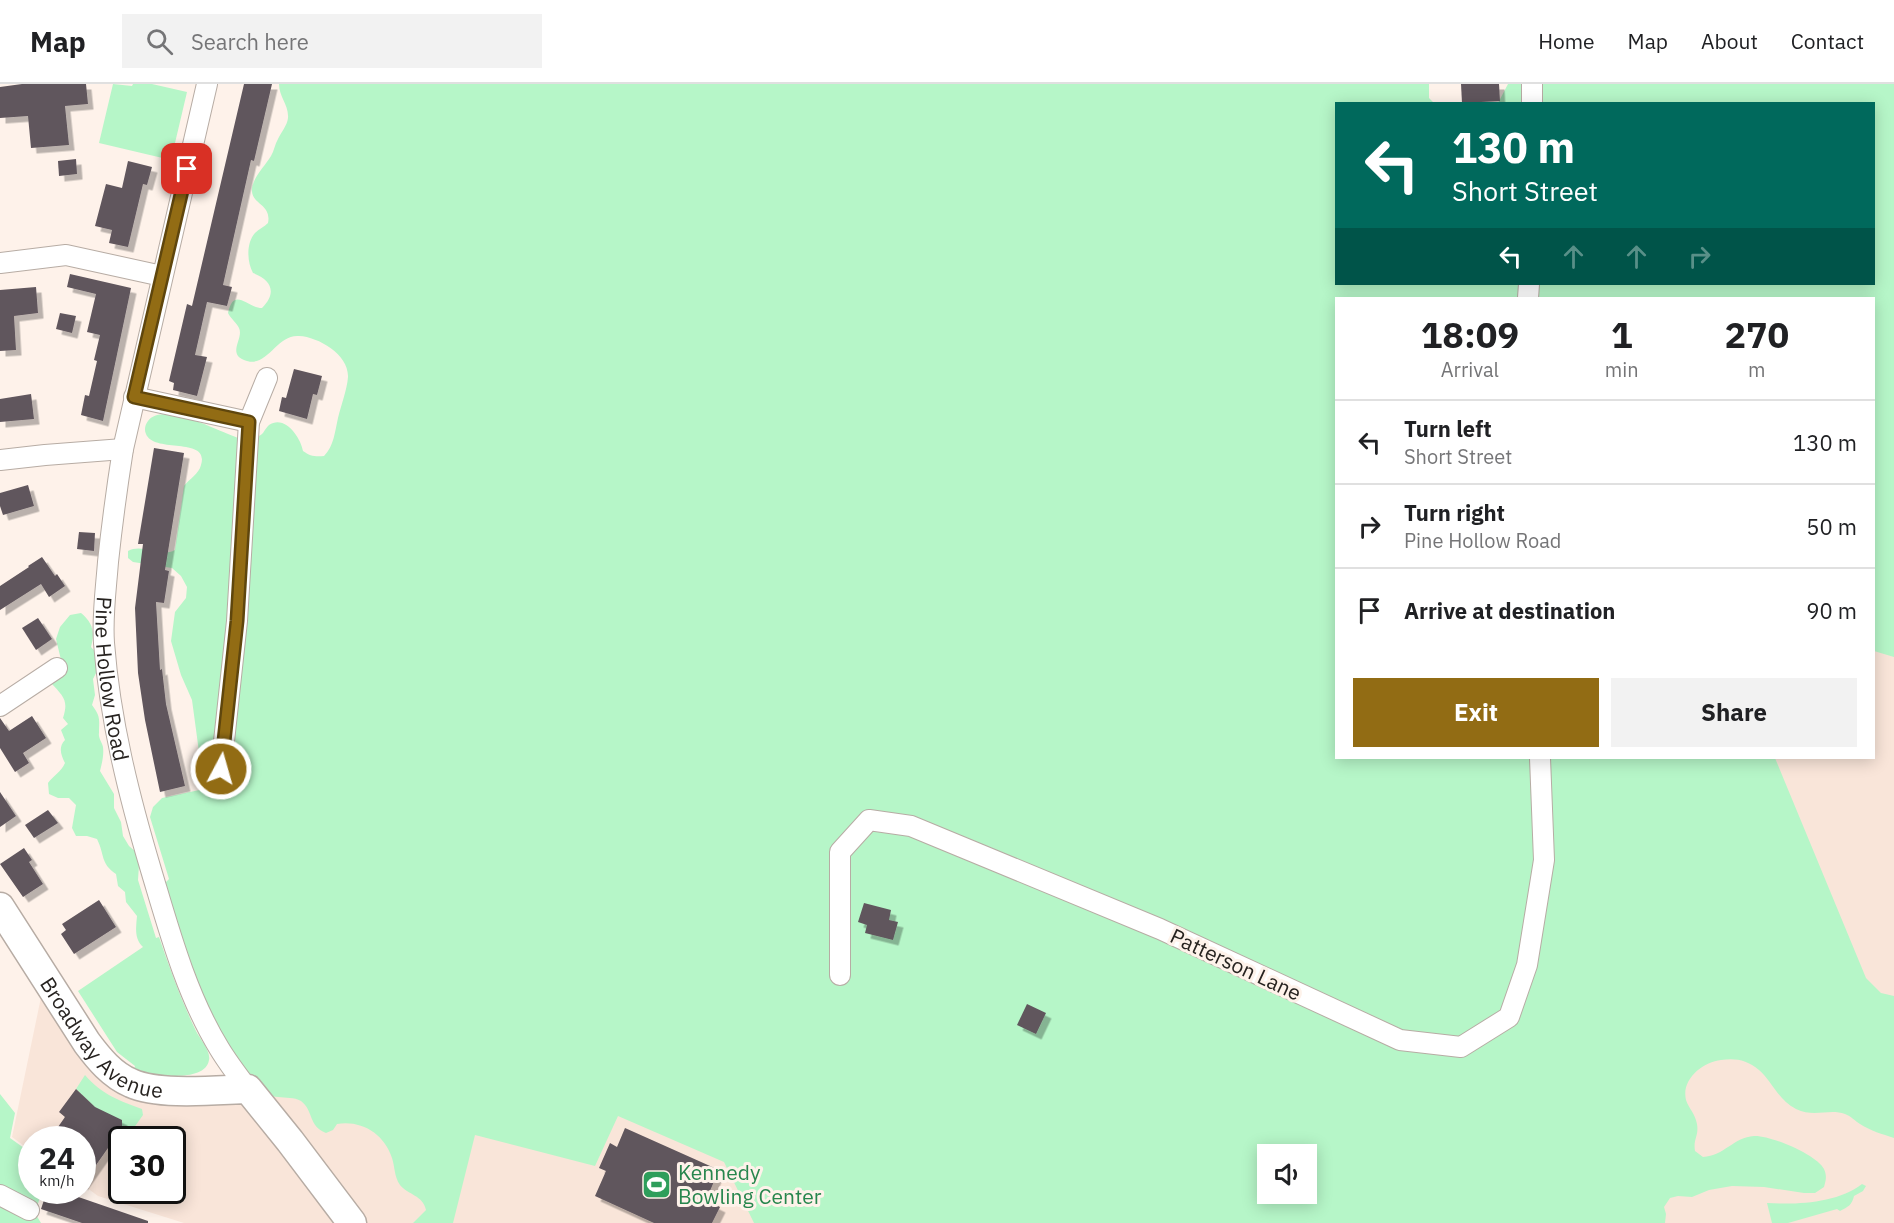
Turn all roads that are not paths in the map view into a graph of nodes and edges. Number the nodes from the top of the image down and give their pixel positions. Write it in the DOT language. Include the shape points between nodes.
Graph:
graph roads {
  1 [pos="207,84"];
  2 [pos="1532,84"];
  3 [pos="1533,102"];
  4 [pos="0,263"];
  5 [pos="162,276"];
  6 [pos="267,378"];
  7 [pos="134,397"];
  8 [pos="249,422"];
  9 [pos="123,449"];
  10 [pos="0,460"];
  11 [pos="57,669"];
  12 [pos="0,706"];
  13 [pos="1540,759"];
  14 [pos="221,769"];
  15 [pos="0,907"];
  16 [pos="840,975"];
  17 [pos="248,1089"];
  18 [pos="0,1195"];
  19 [pos="29,1210"];
  20 [pos="352,1223"];
  1 -- 5 [label="street, Pine Hollow Road"];
  2 -- 3 [label="street"];
  4 -- 5 [label="street" via="66,255"];
  5 -- 7 [label="street, Pine Hollow Road"];
  6 -- 8 [label="street"];
  7 -- 8 [label="street"];
  7 -- 9 [label="street, Pine Hollow Road"];
  8 -- 14 [label="street" via="237,621"];
  9 -- 10 [label="street"];
  9 -- 17 [label="street, Pine Hollow Road" via="104,618 117,736 131,805 181,963 218,1047"];
  11 -- 12 [label="street"];
  13 -- 16 [label="street, Patterson Lane" via="1544,860 1527,965 1509,1017 1461,1047 1400,1040 1160,929 911,826 869,820 840,852"];
  15 -- 17 [label="street, Broadway Avenue" via="87,1043 114,1073 150,1089"];
  17 -- 20 [label="street, Pine Hollow Road"];
  18 -- 19 [label="street"];
}
